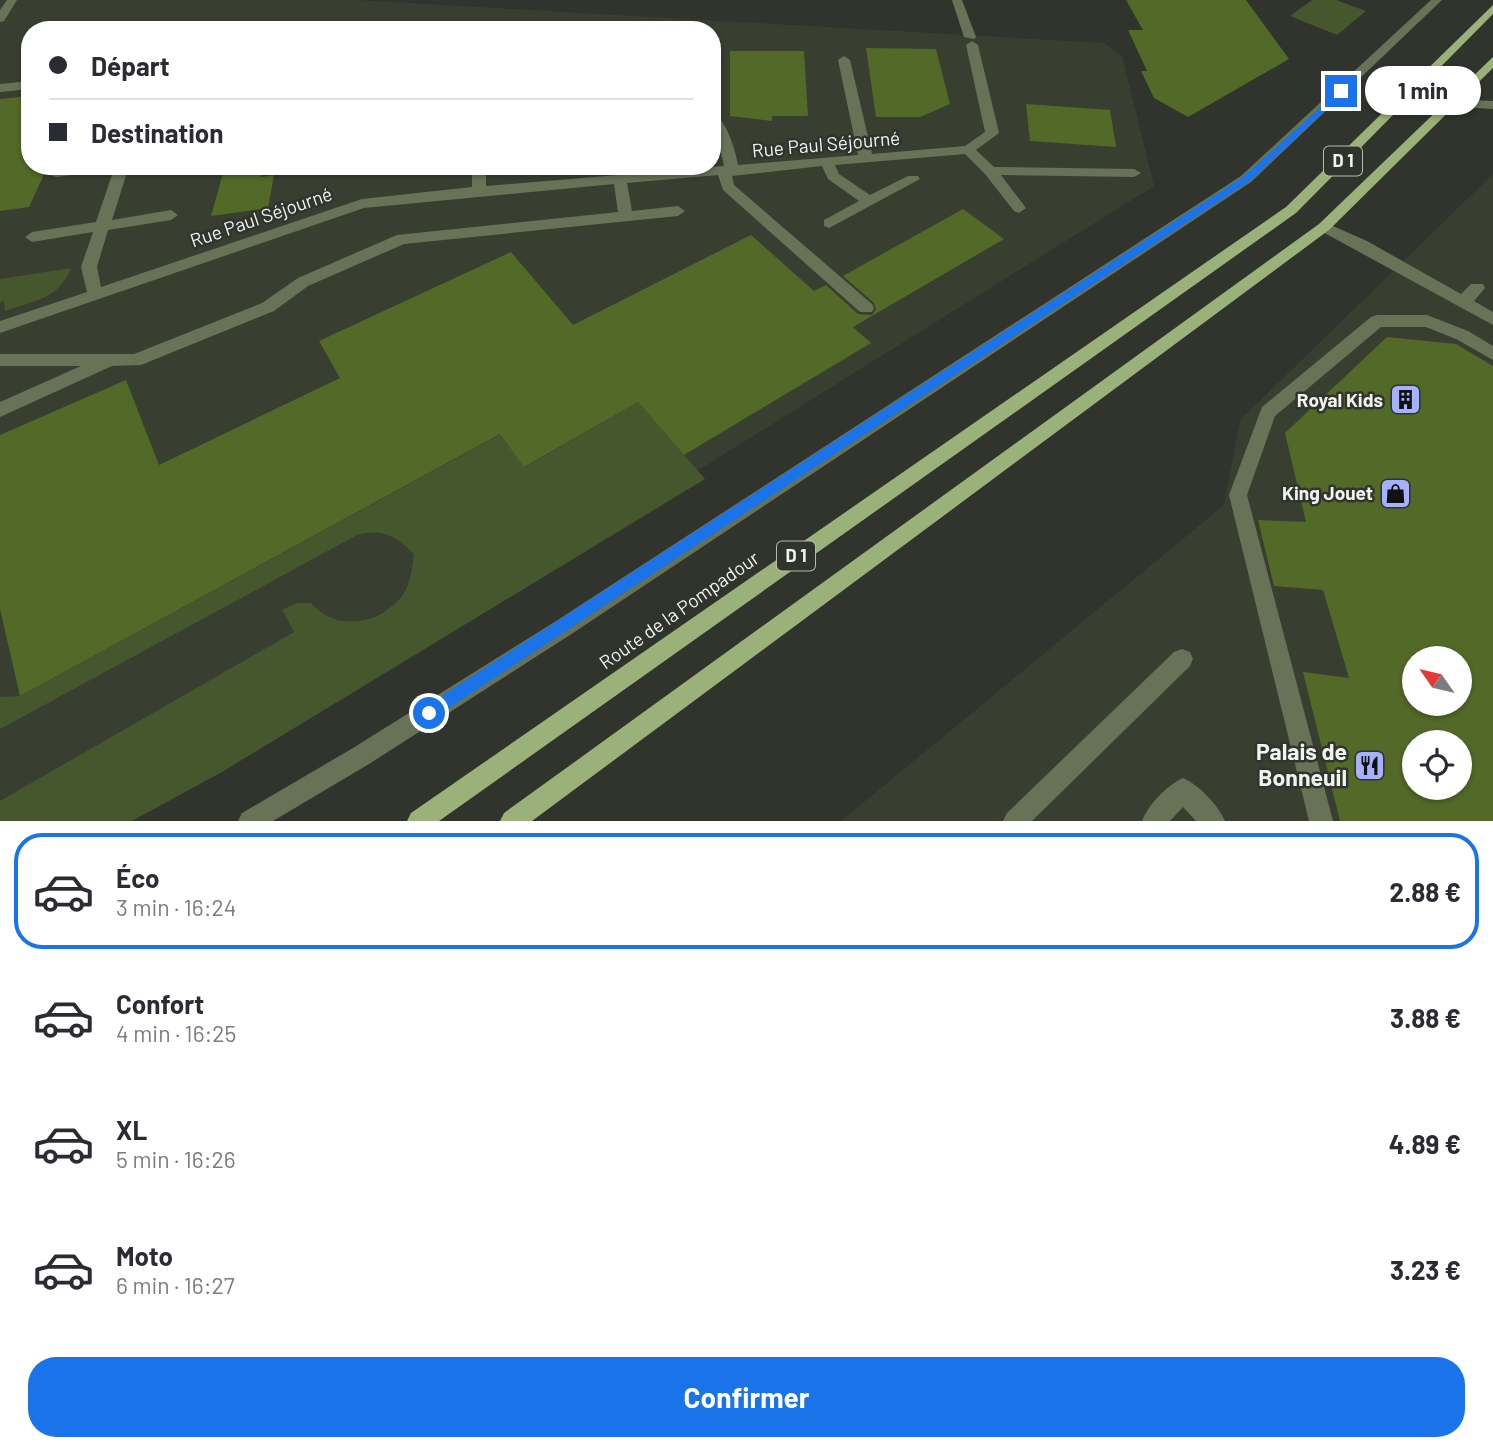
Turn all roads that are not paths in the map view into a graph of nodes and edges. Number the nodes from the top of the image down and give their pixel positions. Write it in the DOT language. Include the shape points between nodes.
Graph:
graph roads {
  1 [pos="12,0"];
  2 [pos="957,0"];
  3 [pos="1437,0"];
  4 [pos="1493,8"];
  5 [pos="0,19"];
  6 [pos="844,60"];
  7 [pos="1493,61"];
  8 [pos="21,86"];
  9 [pos="0,88"];
  10 [pos="1451,103"];
  11 [pos="1493,105"];
  12 [pos="721,134"];
  13 [pos="968,150"];
  14 [pos="866,159"];
  15 [pos="827,163"];
  16 [pos="990,171"];
  17 [pos="728,172"];
  18 [pos="721,173"];
  19 [pos="1134,173"];
  20 [pos="119,175"];
  21 [pos="479,175"];
  22 [pos="692,175"];
  23 [pos="913,179"];
  24 [pos="620,181"];
  25 [pos="479,191"];
  26 [pos="870,202"];
  27 [pos="1019,208"];
  28 [pos="678,211"];
  29 [pos="171,215"];
  30 [pos="626,218"];
  31 [pos="829,223"];
  32 [pos="100,227"];
  33 [pos="1324,227"];
  34 [pos="32,237"];
  35 [pos="1477,288"];
  36 [pos="96,294"];
  37 [pos="1463,302"];
  38 [pos="866,308"];
  39 [pos="1493,319"];
  40 [pos="0,327"];
  41 [pos="1493,354"];
  42 [pos="113,359"];
  43 [pos="0,360"];
  44 [pos="0,410"];
  45 [pos="1182,659"];
  46 [pos="250,821"];
  47 [pos="419,821"];
  48 [pos="512,821"];
  49 [pos="1016,821"];
  50 [pos="1154,821"];
  51 [pos="1213,821"];
  52 [pos="1321,821"];
  1 -- 5 [label="street"];
  2 -- 13 [label="street" via="992,133"];
  3 -- 46 [label="street" via="1246,179 563,628"];
  4 -- 47 [label="main road, Route de la Pompadour / D 1" via="1291,210"];
  6 -- 14 [label="street"];
  7 -- 10 [label="main road, D 1"];
  8 -- 9 [label="street"];
  10 -- 11 [label="street"];
  10 -- 33 [label="main road, D 1"];
  12 -- 17 [label="street" via="728,148"];
  13 -- 14 [label="street, Rue Paul Séjourné"];
  13 -- 16 [label="street"];
  14 -- 15 [label="street, Rue Paul Séjourné"];
  15 -- 17 [label="street, Rue Paul Séjourné"];
  15 -- 26 [label="street" via="833,176"];
  16 -- 19 [label="street"];
  16 -- 27 [label="street"];
  17 -- 18 [label="street, Rue Paul Séjourné"];
  17 -- 38 [label="street" via="728,187"];
  20 -- 32 [label="street"];
  21 -- 25 [label="street"];
  22 -- 24 [label="street, Rue Paul Séjourné"];
  23 -- 26 [label="street"];
  24 -- 25 [label="street, Rue Paul Séjourné"];
  24 -- 30 [label="street"];
  25 -- 36 [label="street, Rue Paul Séjourné" via="362,204"];
  26 -- 31 [label="street"];
  28 -- 30 [label="street"];
  29 -- 32 [label="street"];
  30 -- 42 [label="street" via="402,239 303,282 268,307 135,360"];
  32 -- 34 [label="street"];
  32 -- 36 [label="street" via="89,267"];
  33 -- 37 [label="street"];
  33 -- 48 [label="main road, D 1"];
  35 -- 37 [label="street"];
  36 -- 40 [label="street, Rue Paul Séjourné"];
  37 -- 39 [label="street"];
  41 -- 52 [label="street" via="1427,321 1377,321 1268,412 1238,495"];
  42 -- 43 [label="street"];
  42 -- 44 [label="street"];
  45 -- 49 [label="street"];
  50 -- 51 [label="street" via="1183,790"];
}
